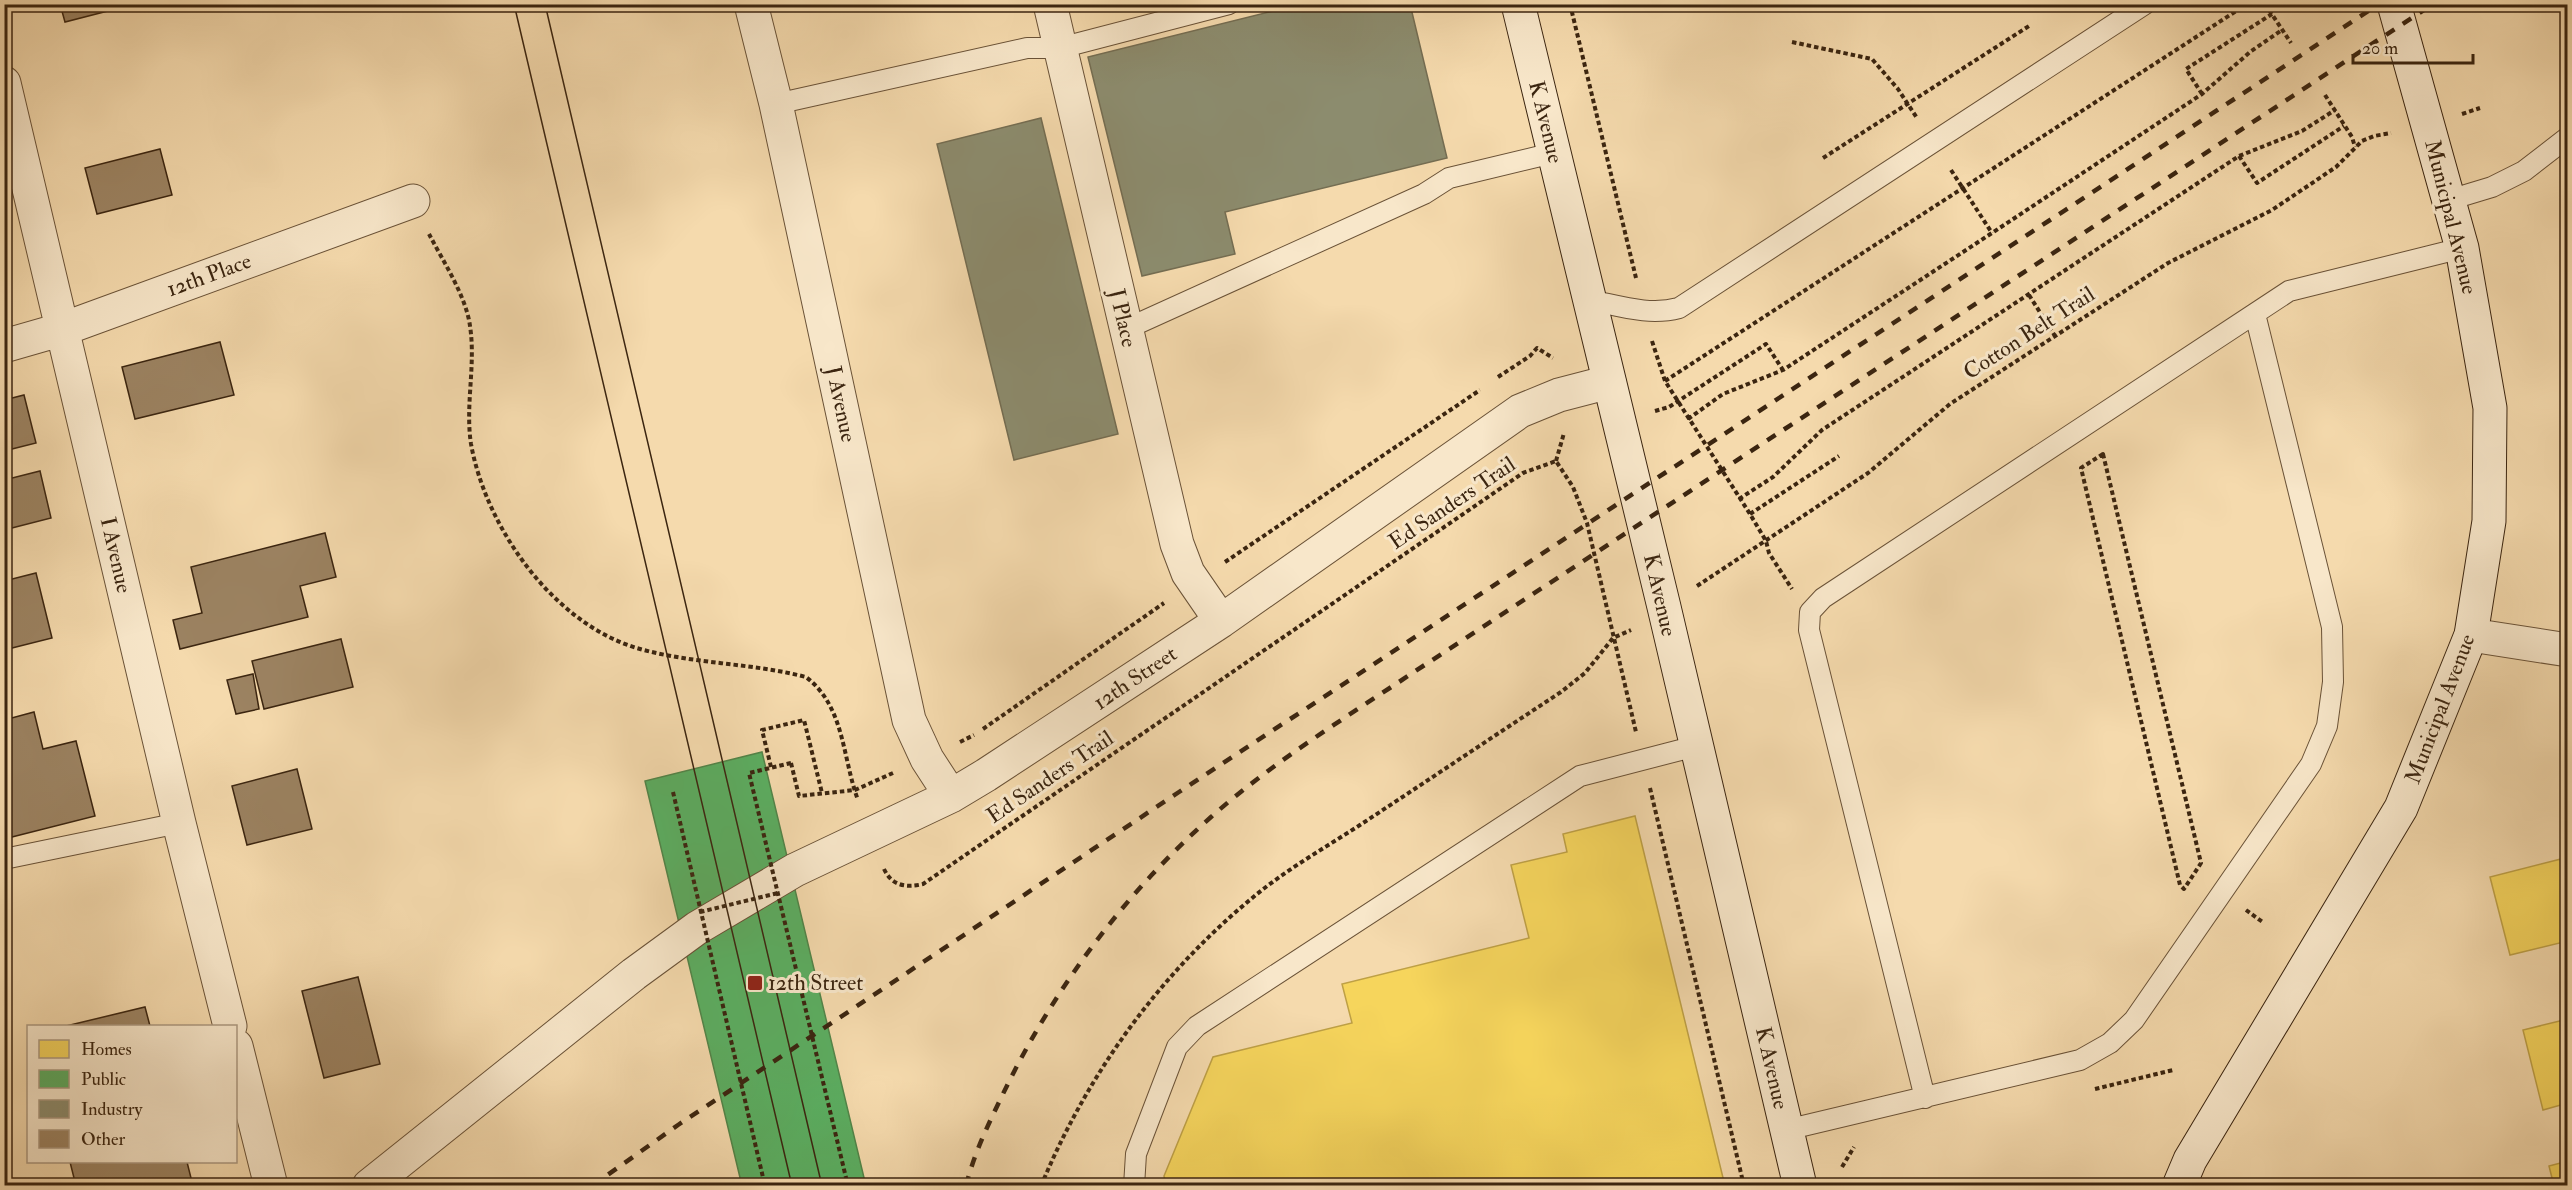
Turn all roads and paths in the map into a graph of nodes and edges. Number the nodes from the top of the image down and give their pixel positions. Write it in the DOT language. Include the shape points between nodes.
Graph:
graph roads {
  1 [pos="751,4"];
  2 [pos="1050,4"];
  3 [pos="1229,4"];
  4 [pos="1518,4"];
  5 [pos="1570,4"];
  6 [pos="2145,4"];
  7 [pos="2247,4"];
  8 [pos="2265,4"];
  9 [pos="2394,4"];
  10 [pos="2272,14"];
  11 [pos="2029,26"];
  12 [pos="2282,30"];
  13 [pos="1792,42"];
  14 [pos="2291,43"];
  15 [pos="1060,48"];
  16 [pos="4,83"];
  17 [pos="2202,94"];
  18 [pos="2325,95"];
  19 [pos="776,104"];
  20 [pos="1908,104"];
  21 [pos="2480,108"];
  22 [pos="2335,110"];
  23 [pos="2460,114"];
  24 [pos="1917,118"];
  25 [pos="2344,126"];
  26 [pos="2396,132"];
  27 [pos="2568,137"];
  28 [pos="2355,147"];
  29 [pos="1553,153"];
  30 [pos="2240,156"];
  31 [pos="1823,158"];
  32 [pos="1951,170"];
  33 [pos="1964,189"];
  34 [pos="2449,200"];
  35 [pos="413,201"];
  36 [pos="1992,233"];
  37 [pos="2462,248"];
  38 [pos="1635,275"];
  39 [pos="2029,295"];
  40 [pos="1590,300"];
  41 [pos="2255,314"];
  42 [pos="63,329"];
  43 [pos="1126,329"];
  44 [pos="2055,336"];
  45 [pos="1652,342"];
  46 [pos="4,346"];
  47 [pos="1553,358"];
  48 [pos="1782,370"];
  49 [pos="1665,381"];
  50 [pos="1609,382"];
  51 [pos="1490,383"];
  52 [pos="1480,389"];
  53 [pos="1677,402"];
  54 [pos="1649,413"];
  55 [pos="1688,419"];
  56 [pos="1564,437"];
  57 [pos="1839,456"];
  58 [pos="1556,461"];
  59 [pos="2081,468"];
  60 [pos="1739,499"];
  61 [pos="1750,514"];
  62 [pos="1766,542"];
  63 [pos="1223,564"];
  64 [pos="1694,588"];
  65 [pos="1793,590"];
  66 [pos="1173,597"];
  67 [pos="1221,621"];
  68 [pos="1635,628"];
  69 [pos="2471,635"];
  70 [pos="1613,638"];
  71 [pos="2568,650"];
  72 [pos="1636,733"];
  73 [pos="974,735"];
  74 [pos="1696,746"];
  75 [pos="771,767"];
  76 [pos="888,775"];
  77 [pos="855,790"];
  78 [pos="673,792"];
  79 [pos="1650,792"];
  80 [pos="822,793"];
  81 [pos="951,795"];
  82 [pos="861,808"];
  83 [pos="178,823"];
  84 [pos="4,859"];
  85 [pos="882,866"];
  86 [pos="778,893"];
  87 [pos="2243,908"];
  88 [pos="700,912"];
  89 [pos="2264,923"];
  90 [pos="230,1025"];
  91 [pos="237,1050"];
  92 [pos="1924,1098"];
  93 [pos="1786,1130"];
  94 [pos="271,1185"];
  95 [pos="369,1185"];
  96 [pos="765,1185"];
  97 [pos="848,1185"];
  98 [pos="1041,1185"];
  99 [pos="1134,1185"];
  100 [pos="1744,1185"];
  101 [pos="1800,1185"];
  102 [pos="2179,1185"];
  1 -- 19 [label="street, J Avenue"];
  2 -- 15 [label="street, J Place"];
  3 -- 15 [label="lane"];
  4 -- 29 [label="street, K Avenue"];
  5 -- 38 [label="path"];
  6 -- 40 [label="lane" via="1679,308 1644,312"];
  7 -- 33 [label="path"];
  8 -- 10 [label="path"];
  9 -- 34 [label="street, Municipal Avenue"];
  10 -- 12 [label="path"];
  10 -- 17 [label="path" via="2186,69"];
  11 -- 20 [label="path"];
  12 -- 14 [label="path"];
  12 -- 17 [label="path"];
  13 -- 20 [label="path" via="1872,59"];
  15 -- 19 [label="lane" via="1027,48"];
  15 -- 43 [label="street, J Place"];
  16 -- 42 [label="street, I Avenue"];
  17 -- 36 [label="path"];
  18 -- 22 [label="path"];
  19 -- 81 [label="street, J Avenue" via="909,720 927,759"];
  20 -- 24 [label="path"];
  20 -- 31 [label="path"];
  21 -- 23 [label="path"];
  22 -- 25 [label="path"];
  22 -- 30 [label="path" via="2302,131"];
  25 -- 28 [label="path"];
  25 -- 30 [label="path" via="2257,183"];
  26 -- 28 [label="path, Cotton Belt Trail" via="2374,136"];
  27 -- 34 [label="lane" via="2524,171 2492,187"];
  28 -- 44 [label="path, Cotton Belt Trail" via="2336,167 2272,210 2168,263"];
  29 -- 40 [label="street, K Avenue"];
  29 -- 43 [label="lane" via="1449,178 1424,194"];
  30 -- 39 [label="path"];
  32 -- 33 [label="path"];
  33 -- 36 [label="path"];
  33 -- 49 [label="path"];
  34 -- 37 [label="street, Municipal Avenue"];
  35 -- 42 [label="street, 12th Place"];
  35 -- 77 [label="path" via="465,306 472,349 471,443 495,518 515,552 559,601 607,636 638,649 676,657 806,677 820,688 833,707"];
  36 -- 48 [label="path"];
  37 -- 41 [label="lane" via="2289,291"];
  37 -- 69 [label="street, Municipal Avenue" via="2490,408 2489,521"];
  39 -- 44 [label="path"];
  39 -- 60 [label="path" via="1822,430 1773,477"];
  40 -- 50 [label="street, K Avenue"];
  41 -- 92 [label="lane" via="2332,627 2334,682 2327,726 2311,764 2134,1020 2110,1043 2080,1060"];
  41 -- 92 [label="lane" via="1823,598 1810,612 1809,630"];
  42 -- 46 [label="street, 12th Place"];
  42 -- 83 [label="street, I Avenue"];
  43 -- 67 [label="street, J Place" via="1177,544 1188,573"];
  44 -- 62 [label="path, Cotton Belt Trail" via="1950,404 1868,473"];
  45 -- 49 [label="path"];
  47 -- 51 [label="path" via="1537,348"];
  48 -- 53 [label="path" via="1766,344"];
  48 -- 55 [label="path" via="1723,394"];
  49 -- 53 [label="path"];
  50 -- 67 [label="street, 12th Street" via="1559,395 1520,411"];
  50 -- 74 [label="street, K Avenue"];
  52 -- 63 [label="path"];
  53 -- 54 [label="path"];
  53 -- 55 [label="path"];
  55 -- 60 [label="path"];
  56 -- 58 [label="path"];
  57 -- 61 [label="path"];
  58 -- 70 [label="path" via="1573,487 1587,523"];
  58 -- 85 [label="path, Ed Sanders Trail" via="1523,473 923,884 909,887 894,883"];
  59 -- 59 [label="path" via="2103,454 2201,863 2184,889"];
  60 -- 61 [label="path"];
  61 -- 62 [label="path"];
  62 -- 64 [label="path, Cotton Belt Trail"];
  62 -- 65 [label="path"];
  66 -- 73 [label="path"];
  67 -- 81 [label="street, 12th Street"];
  68 -- 70 [label="path"];
  69 -- 71 [label="street"];
  69 -- 102 [label="street, Municipal Avenue" via="2401,808 2190,1160"];
  70 -- 72 [label="path"];
  70 -- 98 [label="path" via="1585,673 1561,692 1285,874 1228,918 1164,984 1111,1053 1080,1103"];
  74 -- 93 [label="street, K Avenue"];
  74 -- 99 [label="lane" via="1580,776 1197,1026 1177,1047 1136,1154"];
  75 -- 80 [label="path, bridge" via="791,763 799,795"];
  75 -- 80 [label="path" via="762,730 804,720"];
  75 -- 86 [label="path, bridge" via="749,773"];
  76 -- 77 [label="path"];
  77 -- 80 [label="path"];
  77 -- 82 [label="path"];
  78 -- 88 [label="path, bridge"];
  79 -- 100 [label="path"];
  81 -- 95 [label="street, 12th Street" via="795,870 698,928 634,974"];
  83 -- 84 [label="lane"];
  83 -- 90 [label="street, I Avenue"];
  86 -- 88 [label="path, bridge"];
  86 -- 97 [label="path, bridge"];
  87 -- 89 [label="path"];
  88 -- 96 [label="path, bridge"];
  91 -- 94 [label="street"];
  92 -- 93 [label="lane"];
  93 -- 101 [label="street, K Avenue"];
}
